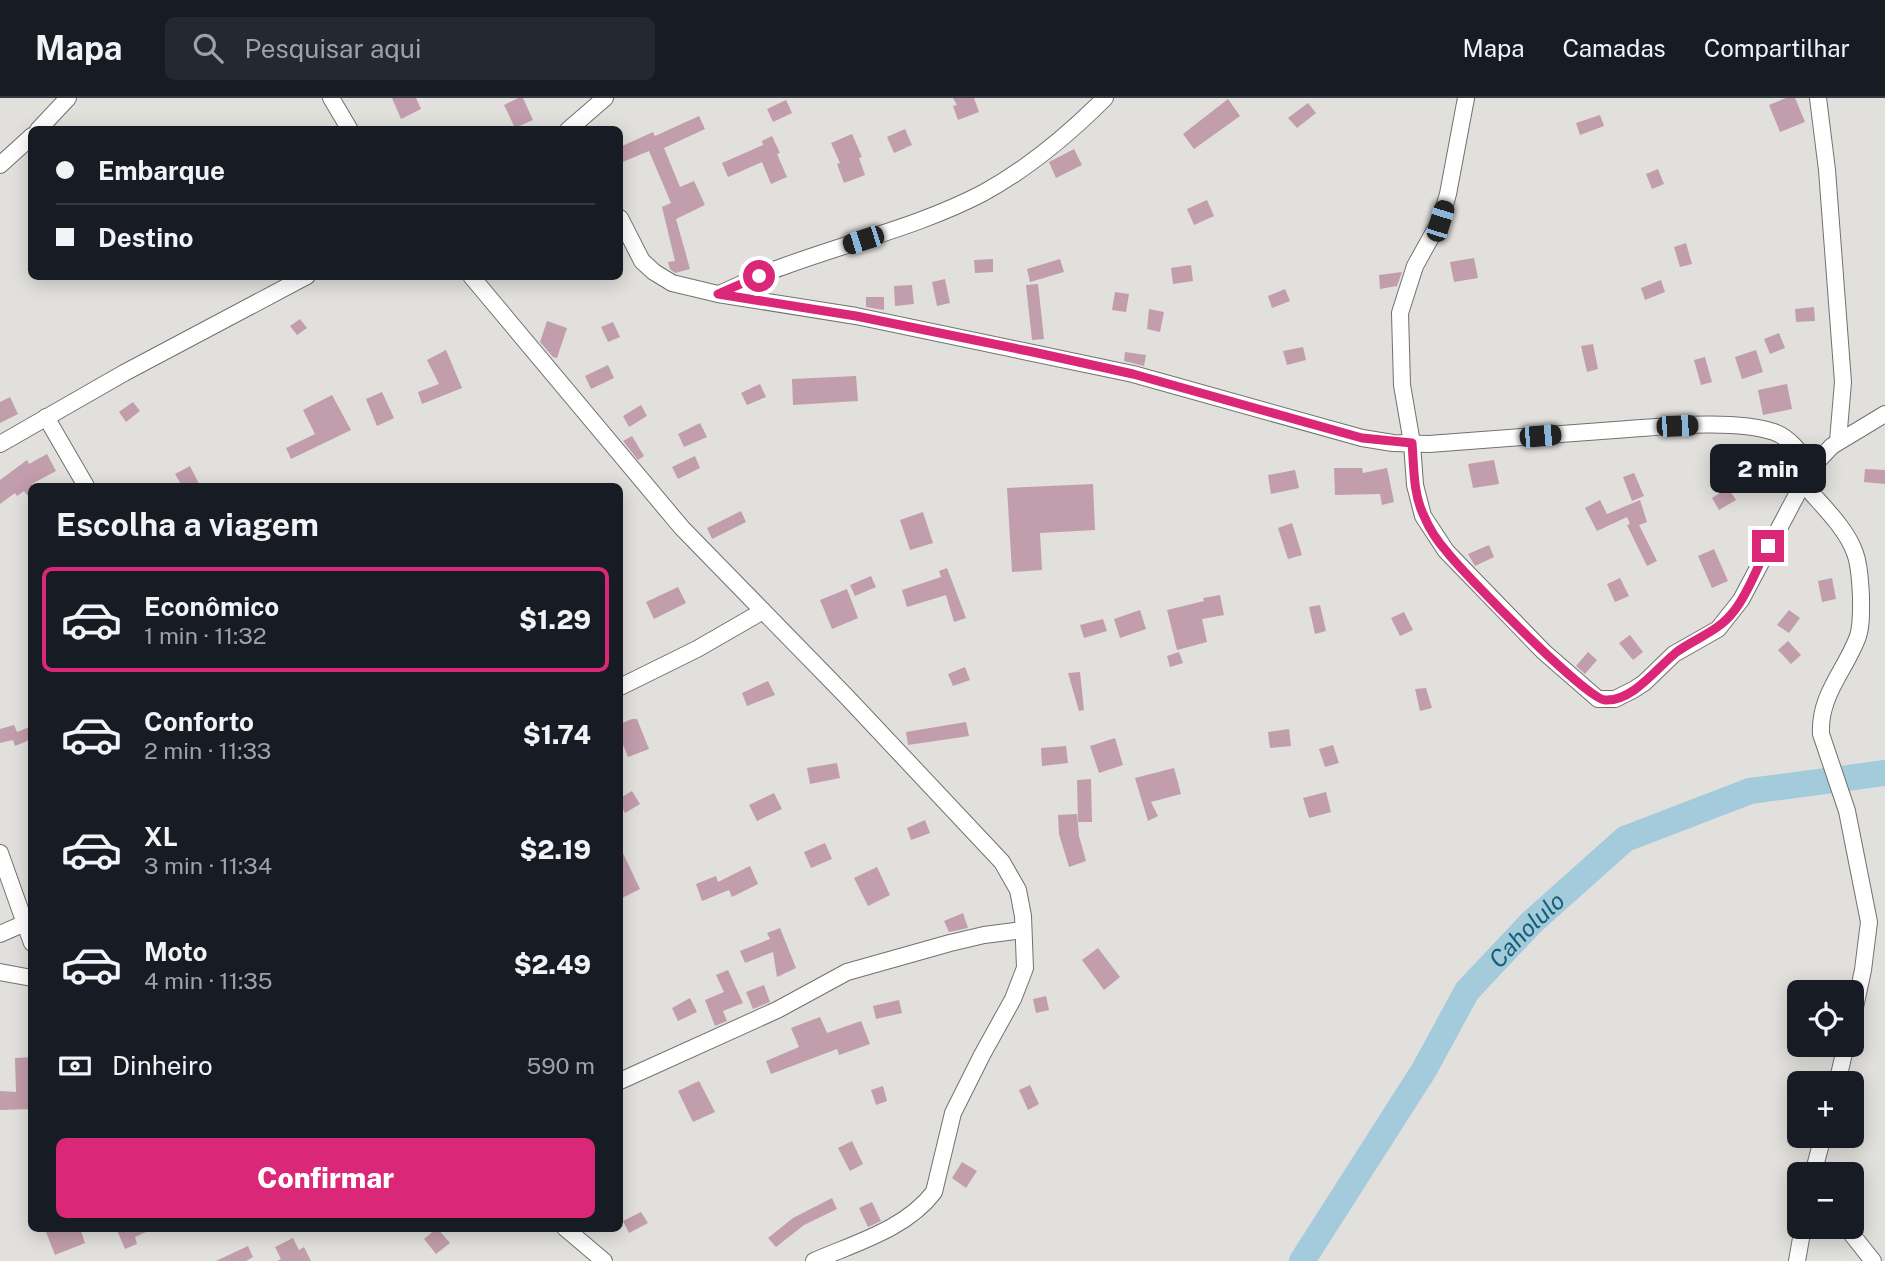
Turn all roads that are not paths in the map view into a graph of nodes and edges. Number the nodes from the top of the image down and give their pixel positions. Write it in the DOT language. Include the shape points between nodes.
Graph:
graph roads {
  1 [pos="68,98"];
  2 [pos="331,98"];
  3 [pos="1105,98"];
  4 [pos="1466,98"];
  5 [pos="1818,98"];
  6 [pos="603,99"];
  7 [pos="42,126"];
  8 [pos="347,126"];
  9 [pos="575,126"];
  10 [pos="28,140"];
  11 [pos="0,165"];
  12 [pos="623,224"];
  13 [pos="299,280"];
  14 [pos="474,280"];
  15 [pos="718,294"];
  16 [pos="1885,414"];
  17 [pos="46,417"];
  18 [pos="1838,441"];
  19 [pos="1412,443"];
  20 [pos="0,444"];
  21 [pos="1807,476"];
  22 [pos="84,483"];
  23 [pos="763,611"];
  24 [pos="623,686"];
  25 [pos="0,853"];
  26 [pos="28,921"];
  27 [pos="1023,930"];
  28 [pos="0,934"];
  29 [pos="0,972"];
  30 [pos="28,977"];
  31 [pos="1861,980"];
  32 [pos="623,1080"];
  33 [pos="570,1232"];
  34 [pos="1801,1239"];
  35 [pos="1856,1239"];
  36 [pos="604,1261"];
  37 [pos="814,1261"];
  38 [pos="1797,1261"];
  39 [pos="1873,1261"];
  1 -- 7 [label="street"];
  2 -- 8 [label="street"];
  3 -- 15 [label="street" via="1040,154 985,192 935,216 780,267"];
  4 -- 19 [label="street" via="1440,221 1415,266 1400,313 1402,385"];
  5 -- 18 [label="street" via="1843,382"];
  6 -- 9 [label="street"];
  10 -- 11 [label="street"];
  12 -- 15 [label="street" via="642,261 654,272 672,283"];
  13 -- 17 [label="street"];
  14 -- 23 [label="street" via="682,528"];
  15 -- 19 [label="street" via="1033,352 1133,374 1362,438"];
  16 -- 18 [label="street"];
  17 -- 20 [label="street"];
  17 -- 22 [label="street"];
  18 -- 21 [label="street"];
  19 -- 21 [label="street" via="1657,427 1756,428 1785,437 1797,448"];
  19 -- 21 [label="street" via="1423,516 1446,551 1544,652 1606,700 1644,683 1674,654 1718,629 1741,600"];
  21 -- 31 [label="street" via="1855,552 1860,582 1858,637 1826,697 1820,722 1847,811 1869,922"];
  23 -- 24 [label="street"];
  23 -- 27 [label="street" via="1002,862 1018,890"];
  25 -- 26 [label="street"];
  26 -- 28 [label="street"];
  27 -- 32 [label="street" via="961,940 847,972 777,1010"];
  27 -- 37 [label="street" via="1025,968 953,1113 934,1192 895,1225"];
  29 -- 30 [label="street"];
  33 -- 36 [label="street"];
  34 -- 38 [label="street"];
  35 -- 39 [label="street"];
}
